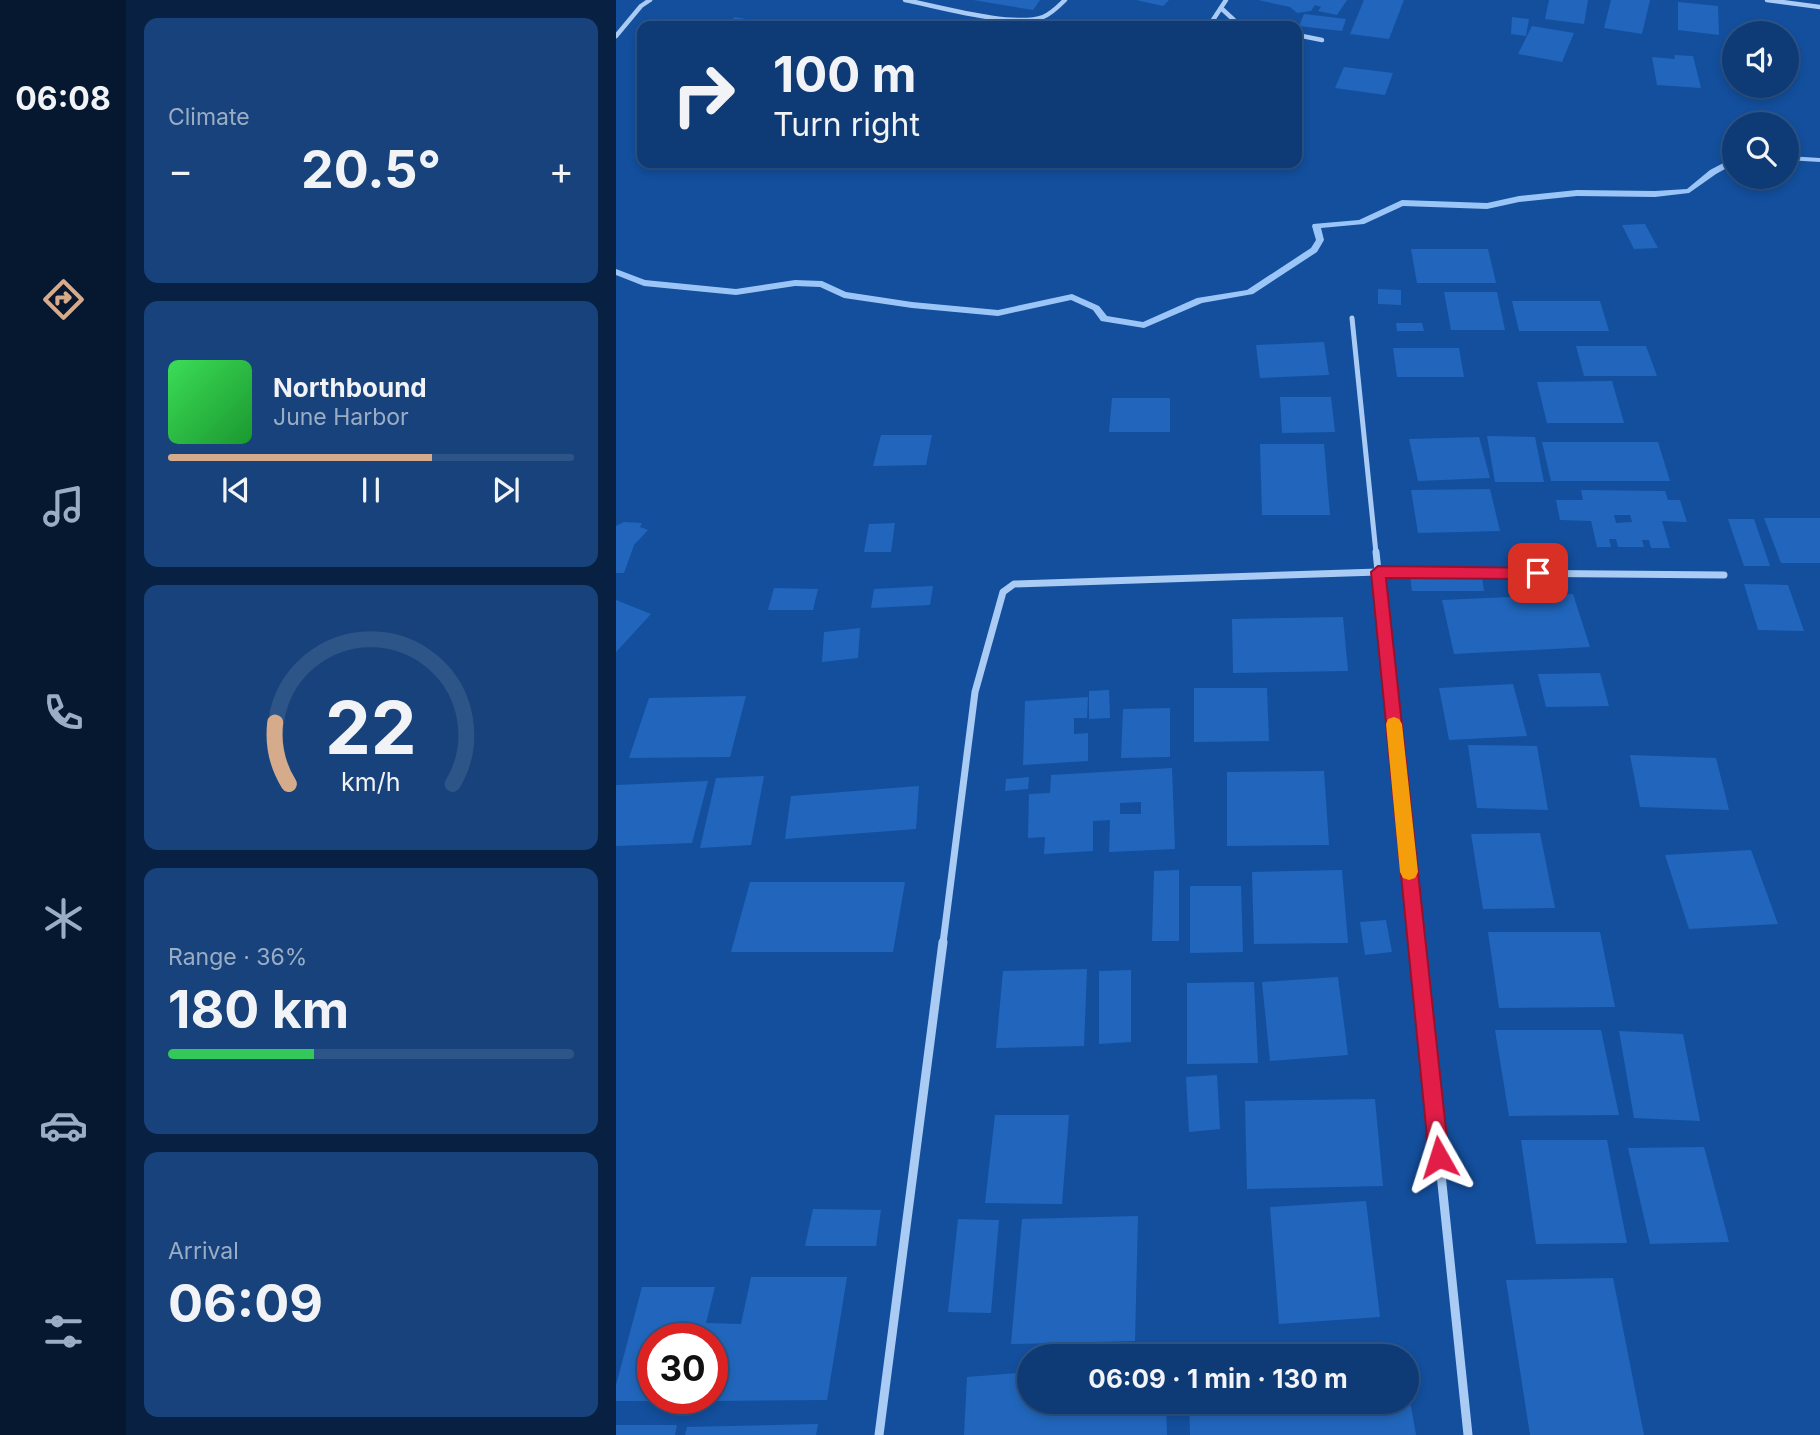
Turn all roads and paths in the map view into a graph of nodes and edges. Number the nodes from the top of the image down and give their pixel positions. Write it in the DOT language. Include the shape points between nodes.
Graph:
graph roads {
  1 [pos="650,0"];
  2 [pos="905,0"];
  3 [pos="1065,0"];
  4 [pos="1226,0"];
  5 [pos="1767,0"];
  6 [pos="1820,7"];
  7 [pos="1220,8"];
  8 [pos="1212,21"];
  9 [pos="1233,21"];
  10 [pos="616,36"];
  11 [pos="1302,36"];
  12 [pos="1322,40"];
  13 [pos="1352,318"];
  14 [pos="1378,572"];
  15 [pos="1724,575"];
  16 [pos="879,1435"];
  17 [pos="1468,1435"];
  1 -- 10 [label="street"];
  2 -- 3 [label="street" via="1030,19 1042,17"];
  4 -- 7 [label="street"];
  5 -- 6 [label="street"];
  7 -- 8 [label="street"];
  7 -- 9 [label="street"];
  11 -- 12 [label="street"];
  13 -- 14 [label="street"];
  14 -- 15 [label="street"];
  14 -- 16 [label="street" via="1014,584 1003,592 975,692"];
  14 -- 17 [label="street"];
}
